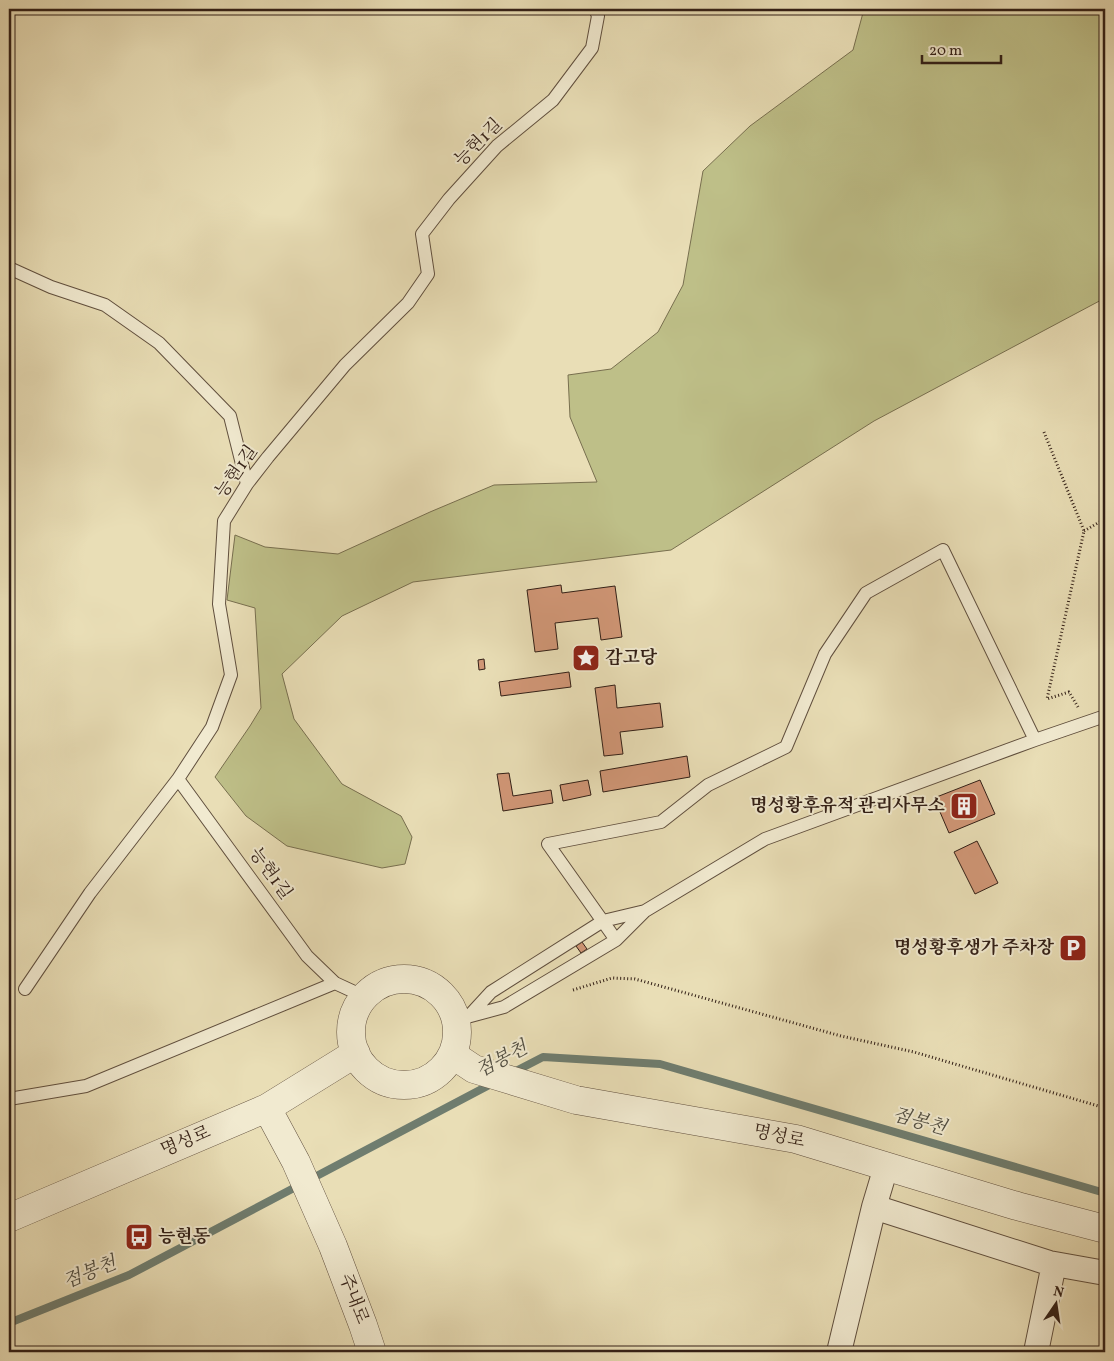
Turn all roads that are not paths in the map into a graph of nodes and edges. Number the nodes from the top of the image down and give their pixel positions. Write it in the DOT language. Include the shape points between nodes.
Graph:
graph roads {
  1 [pos="595,9"];
  2 [pos="9,268"];
  3 [pos="248,484"];
  4 [pos="1105,716"];
  5 [pos="1035,740"];
  6 [pos="178,779"];
  7 [pos="645,911"];
  8 [pos="603,921"];
  9 [pos="616,940"];
  10 [pos="335,983"];
  11 [pos="25,989"];
  12 [pos="363,996"];
  13 [pos="462,1018"];
  14 [pos="356,1053"];
  15 [pos="464,1062"];
  16 [pos="9,1099"];
  17 [pos="267,1108"];
  18 [pos="886,1167"];
  19 [pos="874,1207"];
  20 [pos="9,1218"];
  21 [pos="1105,1229"];
  22 [pos="1054,1264"];
  23 [pos="1105,1273"];
  24 [pos="372,1352"];
  25 [pos="839,1352"];
  26 [pos="1036,1352"];
  1 -- 3 [label="lane, 능현1길" via="598,16 592,48 553,100 497,146 422,234 428,274 408,303 345,365"];
  2 -- 3 [label="lane" via="51,287 105,305 159,342 230,416"];
  3 -- 6 [label="lane, 능현1길" via="224,521 219,604 231,675 212,727"];
  4 -- 5 [label="lane"];
  5 -- 7 [label="lane" via="765,839"];
  5 -- 8 [label="lane" via="943,550 866,593 826,654 786,747 708,785 661,822 548,844"];
  6 -- 10 [label="lane, 능현1길" via="307,956"];
  6 -- 11 [label="lane" via="90,893"];
  7 -- 8 [label="lane"];
  7 -- 9 [label="lane"];
  8 -- 9 [label="lane"];
  8 -- 13 [label="lane" via="491,992"];
  9 -- 13 [label="lane" via="504,1007"];
  10 -- 12 [label="lane, 능현1길"];
  10 -- 16 [label="lane" via="86,1086"];
  12 -- 13 [label="street" via="380,984 397,979 414,980 431,986 445,997"];
  12 -- 14 [label="street" via="351,1026"];
  13 -- 15 [label="street" via="458,1029"];
  14 -- 15 [label="street" via="370,1074 386,1083 403,1086 420,1084 436,1076 449,1063"];
  14 -- 17 [label="street, 명성로"];
  15 -- 18 [label="street, 명성로" via="576,1100 796,1139"];
  17 -- 20 [label="street, 명성로"];
  17 -- 24 [label="street, 주내로" via="296,1162 333,1246"];
  18 -- 19 [label="street"];
  18 -- 21 [label="street, 명성로"];
  19 -- 22 [label="street"];
  19 -- 25 [label="street"];
  22 -- 23 [label="street"];
  22 -- 26 [label="street"];
}
